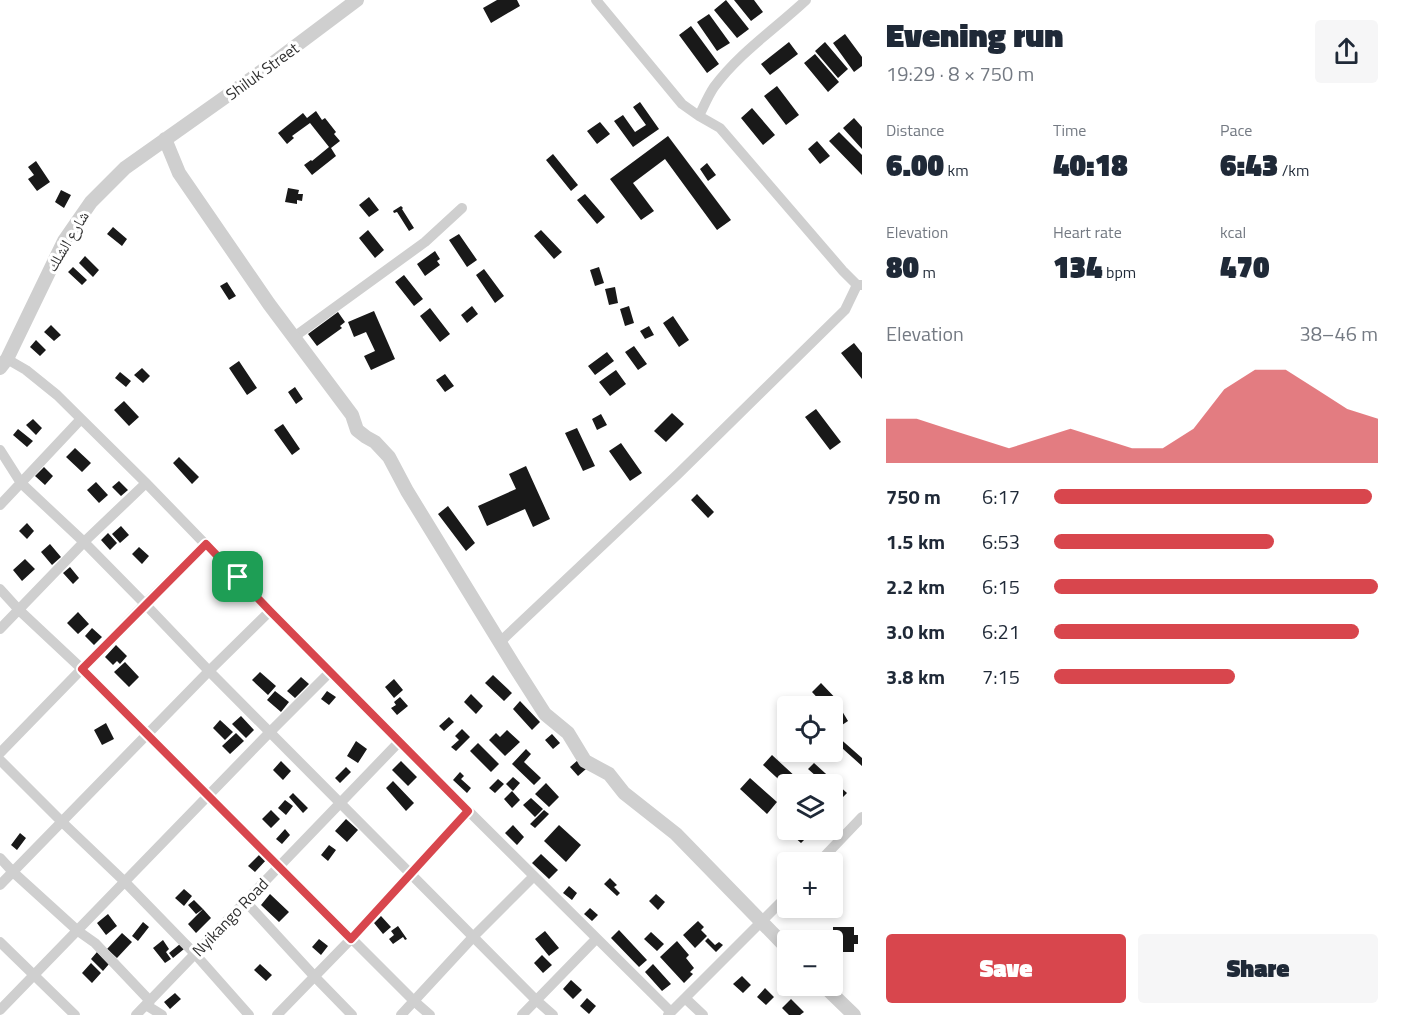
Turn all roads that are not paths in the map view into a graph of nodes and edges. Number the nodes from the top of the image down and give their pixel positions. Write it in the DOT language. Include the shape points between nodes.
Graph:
graph roads {
  1 [pos="357,0"];
  2 [pos="596,0"];
  3 [pos="806,0"];
  4 [pos="699,116"];
  5 [pos="165,139"];
  6 [pos="462,208"];
  7 [pos="860,285"];
  8 [pos="294,337"];
  9 [pos="3,364"];
  10 [pos="81,419"];
  11 [pos="0,450"];
  12 [pos="21,483"];
  13 [pos="146,483"];
  14 [pos="0,505"];
  15 [pos="84,542"];
  16 [pos="206,544"];
  17 [pos="0,589"];
  18 [pos="145,604"];
  19 [pos="19,610"];
  20 [pos="270,611"];
  21 [pos="0,629"];
  22 [pos="500,642"];
  23 [pos="82,669"];
  24 [pos="208,671"];
  25 [pos="330,672"];
  26 [pos="269,733"];
  27 [pos="147,734"];
  28 [pos="399,742"];
  29 [pos="0,753"];
  30 [pos="0,760"];
  31 [pos="208,796"];
  32 [pos="339,803"];
  33 [pos="468,811"];
  34 [pos="862,818"];
  35 [pos="61,821"];
  36 [pos="829,852"];
  37 [pos="0,858"];
  38 [pos="279,866"];
  39 [pos="13,872"];
  40 [pos="411,874"];
  41 [pos="534,876"];
  42 [pos="125,882"];
  43 [pos="0,885"];
  44 [pos="246,902"];
  45 [pos="777,906"];
  46 [pos="761,923"];
  47 [pos="78,931"];
  48 [pos="474,936"];
  49 [pos="777,938"];
  50 [pos="351,939"];
  51 [pos="596,939"];
  52 [pos="0,942"];
  53 [pos="195,954"];
  54 [pos="34,975"];
  55 [pos="315,977"];
  56 [pos="834,996"];
  57 [pos="685,998"];
  58 [pos="536,1000"];
  59 [pos="414,1001"];
  60 [pos="148,1003"];
  61 [pos="0,1010"];
  62 [pos="669,1013"];
  63 [pos="75,1015"];
  64 [pos="136,1015"];
  65 [pos="162,1015"];
  66 [pos="249,1015"];
  67 [pos="278,1015"];
  68 [pos="352,1015"];
  69 [pos="401,1015"];
  70 [pos="430,1015"];
  71 [pos="522,1015"];
  72 [pos="553,1015"];
  73 [pos="703,1015"];
  74 [pos="854,1015"];
  1 -- 5 [label="street, Shiluk Street"];
  2 -- 4 [label="street" via="682,104"];
  3 -- 4 [label="street" via="723,75"];
  4 -- 7 [label="street" via="720,128 836,263"];
  5 -- 8 [label="street" via="179,173"];
  5 -- 9 [label="street, شارع الشلك" via="125,168 91,202 64,241"];
  6 -- 8 [label="street" via="425,242"];
  7 -- 22 [label="street" via="844,310"];
  8 -- 22 [label="street" via="352,415 357,429 389,457"];
  9 -- 10 [label="street" via="26,370"];
  10 -- 12 [label="street"];
  10 -- 13 [label="street"];
  11 -- 12 [label="street"];
  12 -- 14 [label="street"];
  12 -- 15 [label="street"];
  13 -- 15 [label="street"];
  13 -- 16 [label="street"];
  15 -- 18 [label="street"];
  15 -- 19 [label="street"];
  16 -- 18 [label="street"];
  16 -- 20 [label="street"];
  17 -- 19 [label="street"];
  18 -- 23 [label="street"];
  18 -- 24 [label="street"];
  19 -- 21 [label="street"];
  19 -- 23 [label="street"];
  20 -- 24 [label="street"];
  20 -- 25 [label="street"];
  22 -- 46 [label="street" via="544,714 568,733 585,761 609,774 624,793 676,834"];
  23 -- 27 [label="street"];
  23 -- 29 [label="street"];
  24 -- 26 [label="street"];
  24 -- 27 [label="street"];
  25 -- 26 [label="street"];
  25 -- 28 [label="street"];
  26 -- 31 [label="street"];
  26 -- 32 [label="street"];
  27 -- 31 [label="street"];
  27 -- 35 [label="street"];
  28 -- 32 [label="street, Nyikango Road"];
  28 -- 33 [label="street"];
  30 -- 35 [label="street"];
  31 -- 38 [label="street"];
  31 -- 42 [label="street"];
  32 -- 38 [label="street, Nyikango Road"];
  32 -- 40 [label="street"];
  33 -- 40 [label="street"];
  33 -- 41 [label="street"];
  34 -- 36 [label="street"];
  35 -- 39 [label="street"];
  35 -- 42 [label="street"];
  37 -- 39 [label="street"];
  38 -- 44 [label="street, Nyikango Road"];
  38 -- 50 [label="street"];
  39 -- 43 [label="street"];
  39 -- 47 [label="street"];
  40 -- 48 [label="street"];
  40 -- 50 [label="street"];
  41 -- 48 [label="street"];
  41 -- 51 [label="street"];
  42 -- 47 [label="street"];
  42 -- 53 [label="street"];
  44 -- 53 [label="street, Nyikango Road"];
  44 -- 55 [label="street"];
  45 -- 46 [label="street"];
  46 -- 49 [label="street"];
  46 -- 57 [label="street"];
  47 -- 54 [label="street"];
  47 -- 60 [label="street" via="95,943"];
  48 -- 58 [label="street"];
  48 -- 59 [label="street"];
  50 -- 55 [label="street"];
  50 -- 59 [label="street"];
  51 -- 58 [label="street"];
  51 -- 62 [label="street"];
  52 -- 54 [label="street"];
  53 -- 60 [label="street, Nyikango Road"];
  53 -- 66 [label="street"];
  54 -- 61 [label="street"];
  54 -- 63 [label="street"];
  55 -- 67 [label="street"];
  55 -- 68 [label="street"];
  56 -- 74 [label="street"];
  57 -- 62 [label="street"];
  57 -- 73 [label="street"];
  58 -- 71 [label="street"];
  58 -- 72 [label="street"];
  59 -- 69 [label="street"];
  59 -- 70 [label="street"];
  60 -- 64 [label="street, Nyikango Road"];
  60 -- 65 [label="street"];
}
